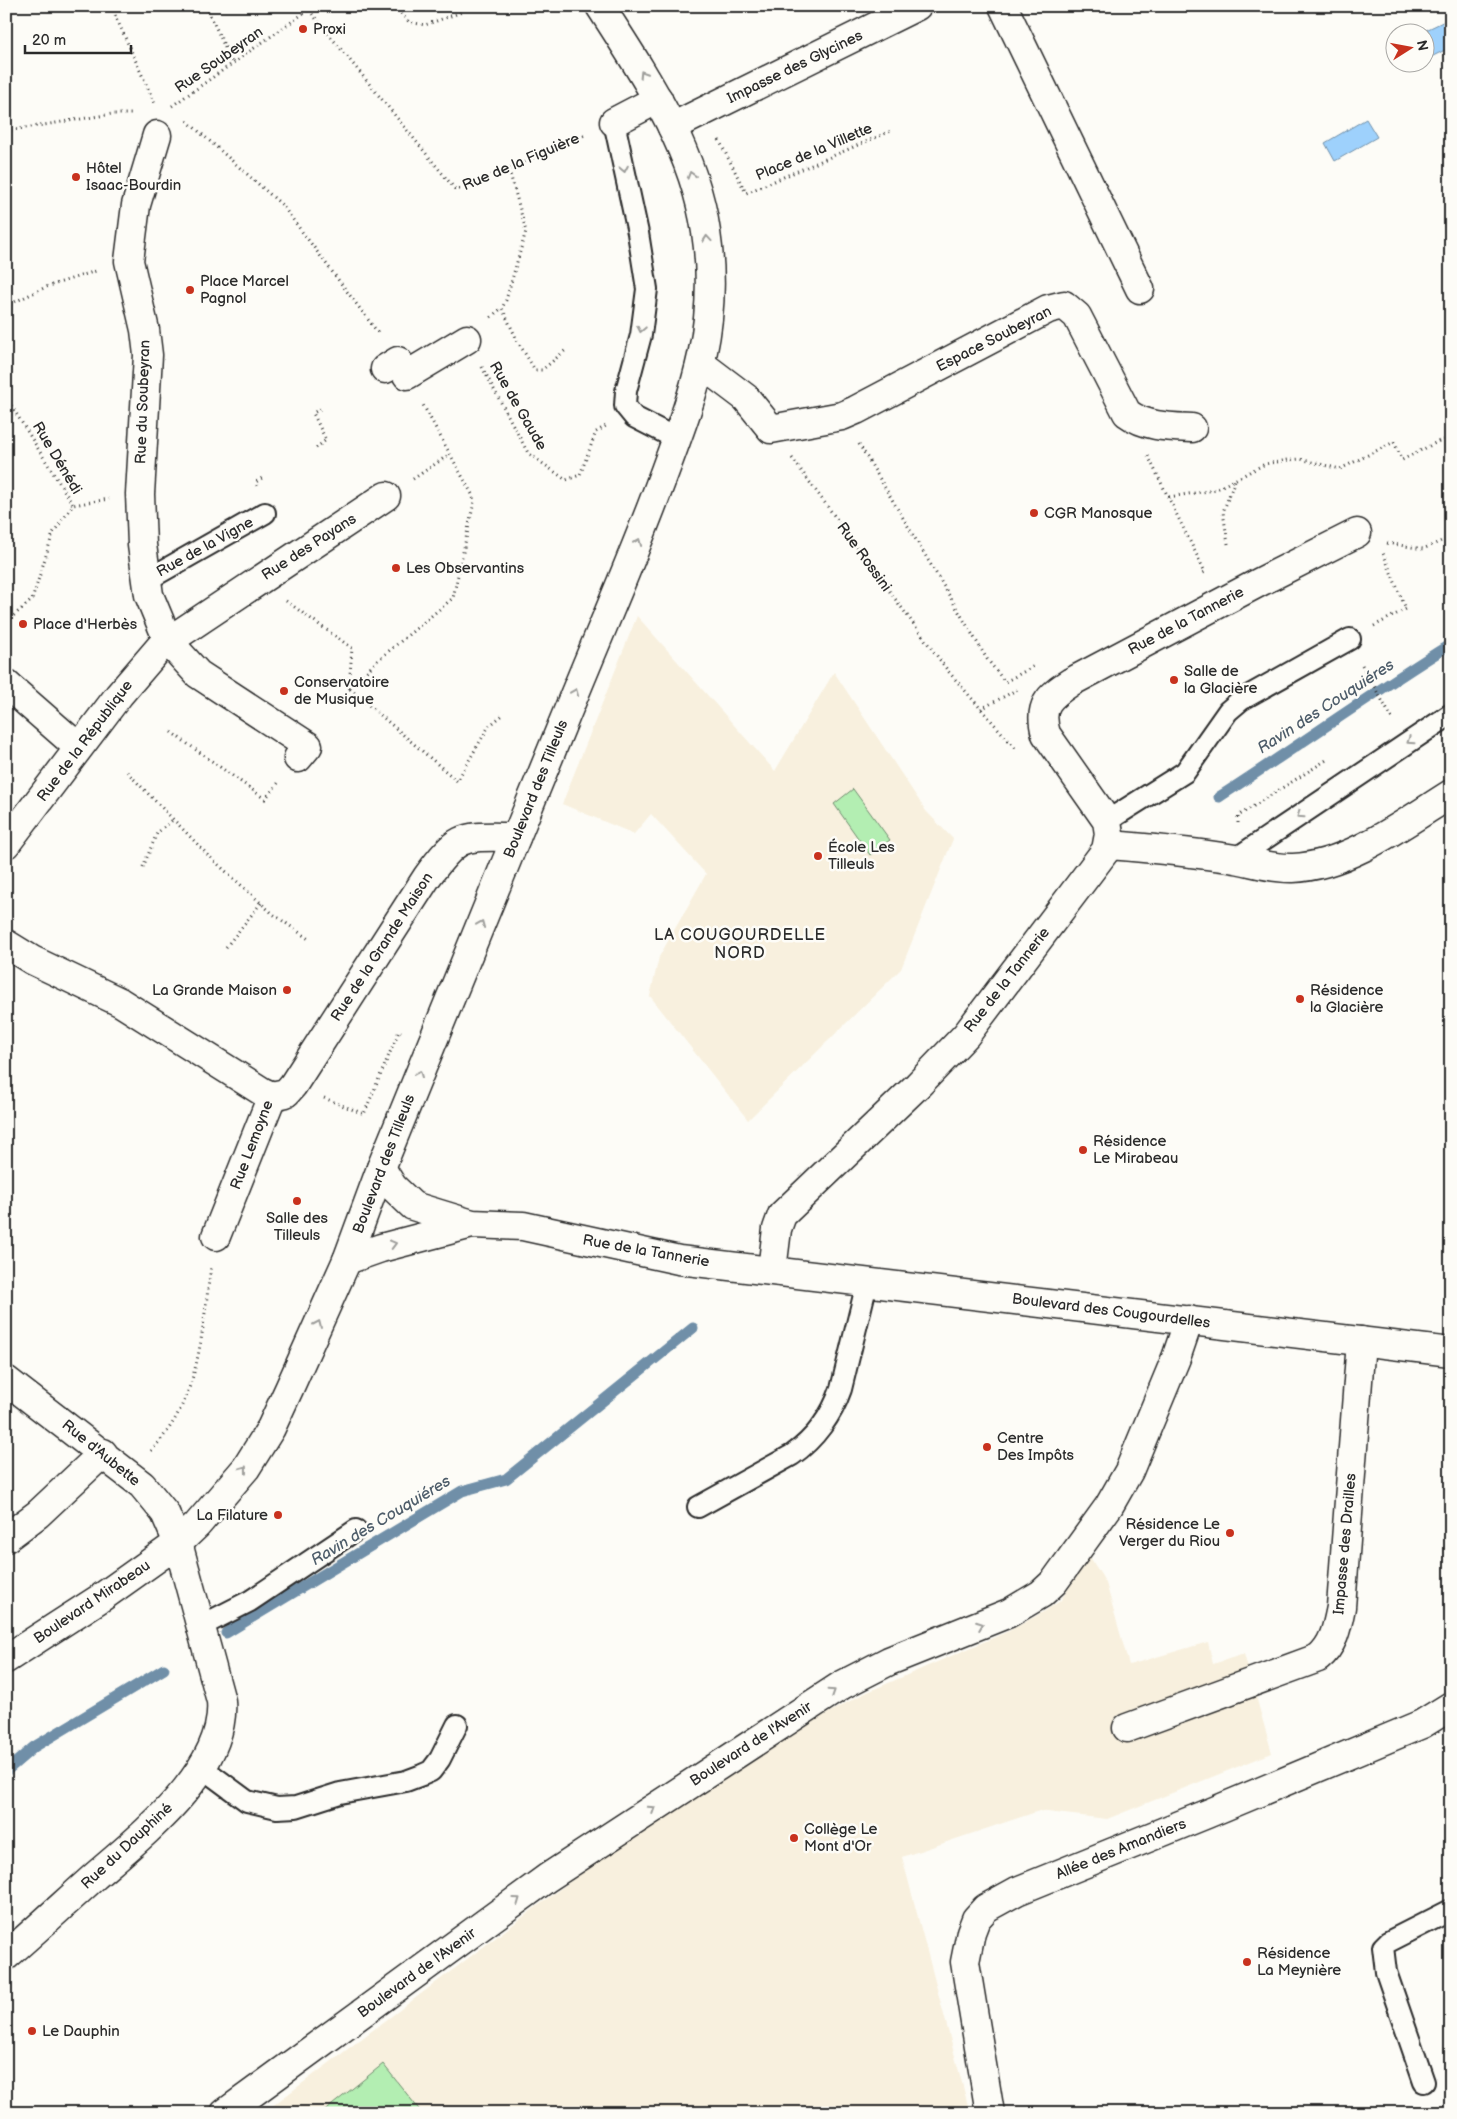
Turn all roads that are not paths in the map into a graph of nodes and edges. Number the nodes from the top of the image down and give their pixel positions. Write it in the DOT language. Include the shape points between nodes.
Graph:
graph roads {
  1 [pos="600,6"];
  2 [pos="918,6"];
  3 [pos="1003,6"];
  4 [pos="658,99"];
  5 [pos="160,119"];
  6 [pos="614,122"];
  7 [pos="672,126"];
  8 [pos="1140,289"];
  9 [pos="467,339"];
  10 [pos="701,364"];
  11 [pos="397,368"];
  12 [pos="1192,428"];
  13 [pos="677,439"];
  14 [pos="386,496"];
  15 [pos="265,513"];
  16 [pos="1370,538"];
  17 [pos="145,581"];
  18 [pos="1350,639"];
  19 [pos="168,641"];
  20 [pos="6,684"];
  21 [pos="1451,714"];
  22 [pos="78,746"];
  23 [pos="298,758"];
  24 [pos="1451,794"];
  25 [pos="1107,833"];
  26 [pos="516,837"];
  27 [pos="6,844"];
  28 [pos="1235,859"];
  29 [pos="6,944"];
  30 [pos="283,1090"];
  31 [pos="381,1168"];
  32 [pos="472,1224"];
  33 [pos="216,1236"];
  34 [pos="347,1260"];
  35 [pos="772,1270"];
  36 [pos="867,1282"];
  37 [pos="1189,1320"];
  38 [pos="1361,1341"];
  39 [pos="1451,1352"];
  40 [pos="6,1380"];
  41 [pos="103,1453"];
  42 [pos="698,1508"];
  43 [pos="356,1530"];
  44 [pos="6,1538"];
  45 [pos="178,1543"];
  46 [pos="203,1633"];
  47 [pos="6,1660"];
  48 [pos="1449,1711"];
  49 [pos="458,1725"];
  50 [pos="1127,1728"];
  51 [pos="201,1766"];
  52 [pos="1451,1910"];
  53 [pos="6,1956"];
  54 [pos="1424,2082"];
  55 [pos="225,2113"];
  56 [pos="990,2113"];
  4 -- 1 [label="street, Boulevard des Tilleuls, one-way"];
  2 -- 7 [label="street, Impasse des Glycines"];
  3 -- 8 [label="street"];
  4 -- 6 [label="street"];
  4 -- 7 [label="street, Boulevard des Tilleuls"];
  5 -- 17 [label="street, Rue du Soubeyran" via="138,197 129,260 148,354 140,494"];
  6 -- 13 [label="lane, one-way" via="647,290 641,335 624,399 628,412"];
  10 -- 7 [label="street, Boulevard des Tilleuls, one-way" via="708,332 706,230 689,167"];
  9 -- 11 [label="street"];
  10 -- 12 [label="street, Espace Soubeyran" via="746,398 771,429 842,416 1048,309 1064,305 1077,316 1127,413 1156,425"];
  10 -- 13 [label="street, Boulevard des Tilleuls"];
  26 -- 13 [label="street, Boulevard des Tilleuls, one-way"];
  14 -- 19 [label="street, Rue des Payans"];
  15 -- 17 [label="lane, Rue de la Vigne"];
  16 -- 25 [label="street, Rue de la Tannerie" via="1260,582 1070,682 1049,699 1042,722 1046,734"];
  17 -- 19 [label="street, Rue du Soubeyran"];
  18 -- 25 [label="lane" via="1241,700 1228,711 1185,772"];
  19 -- 22 [label="street, Rue de la République" via="118,695"];
  19 -- 23 [label="street, Rue du Soubeyran" via="198,674 308,746"];
  20 -- 22 [label="street"];
  21 -- 28 [label="lane, one-way"];
  22 -- 27 [label="street, Rue de la République"];
  24 -- 28 [label="street" via="1382,837 1333,859 1293,868 1259,866"];
  25 -- 28 [label="street" via="1181,851"];
  25 -- 35 [label="street, Rue de la Tannerie" via="1103,854 966,1035 782,1215"];
  26 -- 30 [label="street, Rue de la Grande Maison" via="471,837 447,851"];
  31 -- 26 [label="street, Boulevard des Tilleuls, one-way"];
  29 -- 30 [label="street, Rue Lemoyne" via="120,1002 262,1092"];
  30 -- 33 [label="street, Rue Lemoyne"];
  31 -- 32 [label="street" via="393,1187 413,1206"];
  31 -- 34 [label="street, Boulevard des Tilleuls"];
  34 -- 32 [label="street, one-way"];
  32 -- 35 [label="street, Rue de la Tannerie" via="523,1226 679,1260"];
  45 -- 34 [label="street, Boulevard des Tilleuls, one-way" via="246,1468 271,1428"];
  35 -- 36 [label="street, Boulevard des Cougourdelles"];
  36 -- 37 [label="street, Boulevard des Cougourdelles"];
  36 -- 42 [label="lane" via="841,1388 821,1427 792,1455"];
  37 -- 38 [label="street, Boulevard des Cougourdelles"];
  55 -- 37 [label="street, Boulevard de l'Avenir, one-way" via="547,1878 842,1685 889,1661 1009,1613 1041,1594 1073,1558 1129,1471"];
  38 -- 39 [label="street, Boulevard des Cougourdelles"];
  38 -- 50 [label="street, Impasse des Drailles" via="1341,1607 1338,1627 1326,1651 1318,1658"];
  40 -- 41 [label="street, Rue d'Aubette"];
  41 -- 44 [label="street" via="38,1514"];
  41 -- 45 [label="street, Rue d'Aubette" via="142,1485 165,1512"];
  43 -- 46 [label="lane"];
  45 -- 46 [label="street, Rue du Dauphiné"];
  45 -- 47 [label="street, Boulevard Mirabeau"];
  46 -- 51 [label="street, Rue du Dauphiné" via="221,1701 221,1724 213,1747"];
  48 -- 56 [label="street, Allée des Amandiers" via="1017,1891 986,1908 976,1919 965,1962"];
  49 -- 51 [label="lane" via="431,1771 406,1781 340,1793 296,1806 277,1808 247,1801"];
  51 -- 53 [label="street, Rue du Dauphiné" via="194,1779 154,1824"];
  52 -- 54 [label="lane" via="1383,1946 1386,1972"];
}
